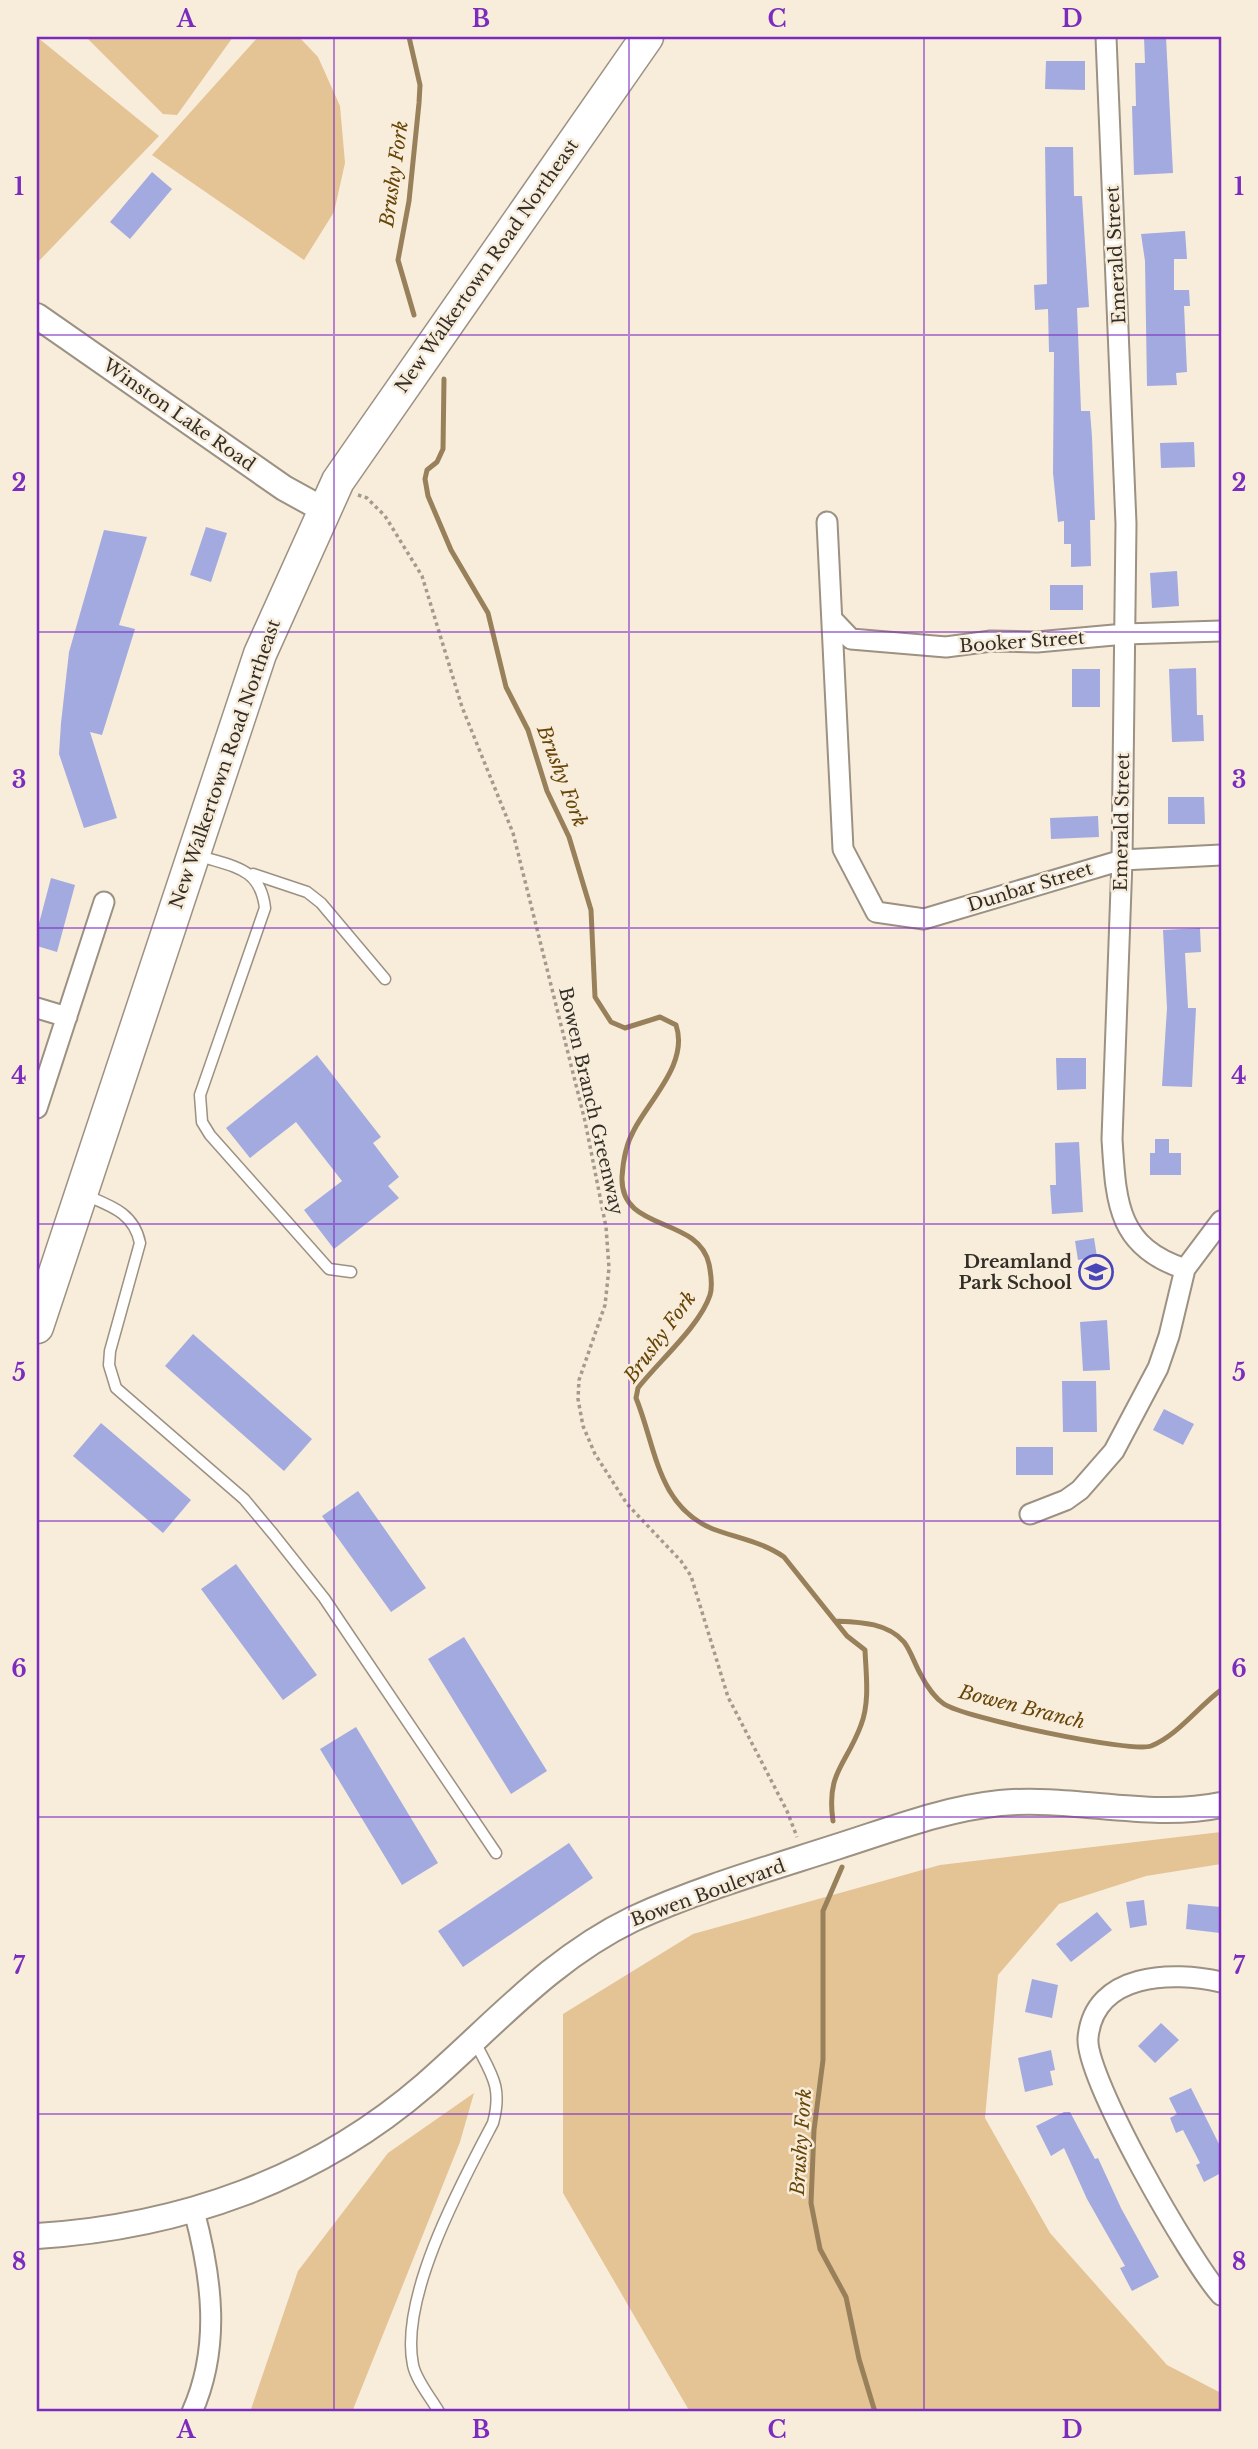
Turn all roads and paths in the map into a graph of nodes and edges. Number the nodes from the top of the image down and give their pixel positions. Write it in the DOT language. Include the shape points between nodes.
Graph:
graph roads {
  1 [pos="647,37"];
  2 [pos="1106,37"];
  3 [pos="37,316"];
  4 [pos="324,510"];
  5 [pos="827,522"];
  6 [pos="832,619"];
  7 [pos="1221,631"];
  8 [pos="1125,634"];
  9 [pos="194,854"];
  10 [pos="1221,855"];
  11 [pos="1122,860"];
  12 [pos="253,874"];
  13 [pos="104,902"];
  14 [pos="385,979"];
  15 [pos="37,1008"];
  16 [pos="67,1017"];
  17 [pos="37,1108"];
  18 [pos="81,1193"];
  19 [pos="1221,1221"];
  20 [pos="1185,1269"];
  21 [pos="351,1272"];
  22 [pos="37,1327"];
  23 [pos="1030,1514"];
  24 [pos="1221,1805"];
  25 [pos="496,1853"];
  26 [pos="804,1858"];
  27 [pos="1221,1982"];
  28 [pos="473,2038"];
  29 [pos="194,2211"];
  30 [pos="37,2235"];
  31 [pos="1221,2295"];
  32 [pos="192,2412"];
  33 [pos="439,2412"];
  1 -- 4 [label="main road, New Walkertown Road Northeast" via="345,470"];
  2 -- 8 [label="street, Emerald Street" via="1124,436"];
  3 -- 4 [label="street, Winston Lake Road" via="284,488"];
  4 -- 9 [label="main road, New Walkertown Road Northeast" via="260,653"];
  4 -- 26 [label="path, Bowen Branch Greenway" via="360,494 367,498 385,516 422,576 462,707 513,833 595,1165 608,1242 609,1282 579,1380 583,1426 627,1504 691,1576 728,1697 787,1811"];
  5 -- 6 [label="street"];
  6 -- 8 [label="street, Booker Street" via="851,639 946,647"];
  6 -- 11 [label="street, Dunbar Street" via="843,849 876,912 924,919"];
  7 -- 8 [label="street, Booker Street"];
  8 -- 11 [label="street, Emerald Street"];
  9 -- 12 [label="lane"];
  9 -- 18 [label="main road, New Walkertown Road Northeast"];
  10 -- 11 [label="street, Dunbar Street"];
  11 -- 20 [label="street, Emerald Street" via="1114,1036 1115,1182 1119,1207 1141,1245 1152,1257"];
  12 -- 14 [label="lane" via="307,892 321,902"];
  12 -- 21 [label="lane" via="263,889 265,908 200,1095 202,1122 329,1269"];
  13 -- 16 [label="street"];
  15 -- 16 [label="street"];
  16 -- 17 [label="street"];
  18 -- 22 [label="main road, New Walkertown Road Northeast"];
  18 -- 25 [label="lane" via="128,1216 140,1243 110,1351 116,1388 244,1499 274,1535 324,1598"];
  19 -- 20 [label="street"];
  20 -- 23 [label="street" via="1158,1368 1114,1451 1080,1490"];
  24 -- 26 [label="street, Bowen Boulevard" via="1152,1809 997,1803 916,1821"];
  26 -- 28 [label="street, Bowen Boulevard" via="672,1902 613,1930 550,1970"];
  27 -- 31 [label="street" via="1170,1975 1135,1981 1107,2000 1092,2022 1088,2038 1094,2073 1136,2157 1178,2232"];
  28 -- 29 [label="street, Bowen Boulevard" via="428,2082 364,2132 278,2179"];
  28 -- 33 [label="lane" via="498,2088 497,2107 430,2255 414,2323 413,2366"];
  29 -- 30 [label="street, Bowen Boulevard" via="126,2227"];
  29 -- 32 [label="street" via="208,2269 212,2316 207,2362"];
}
